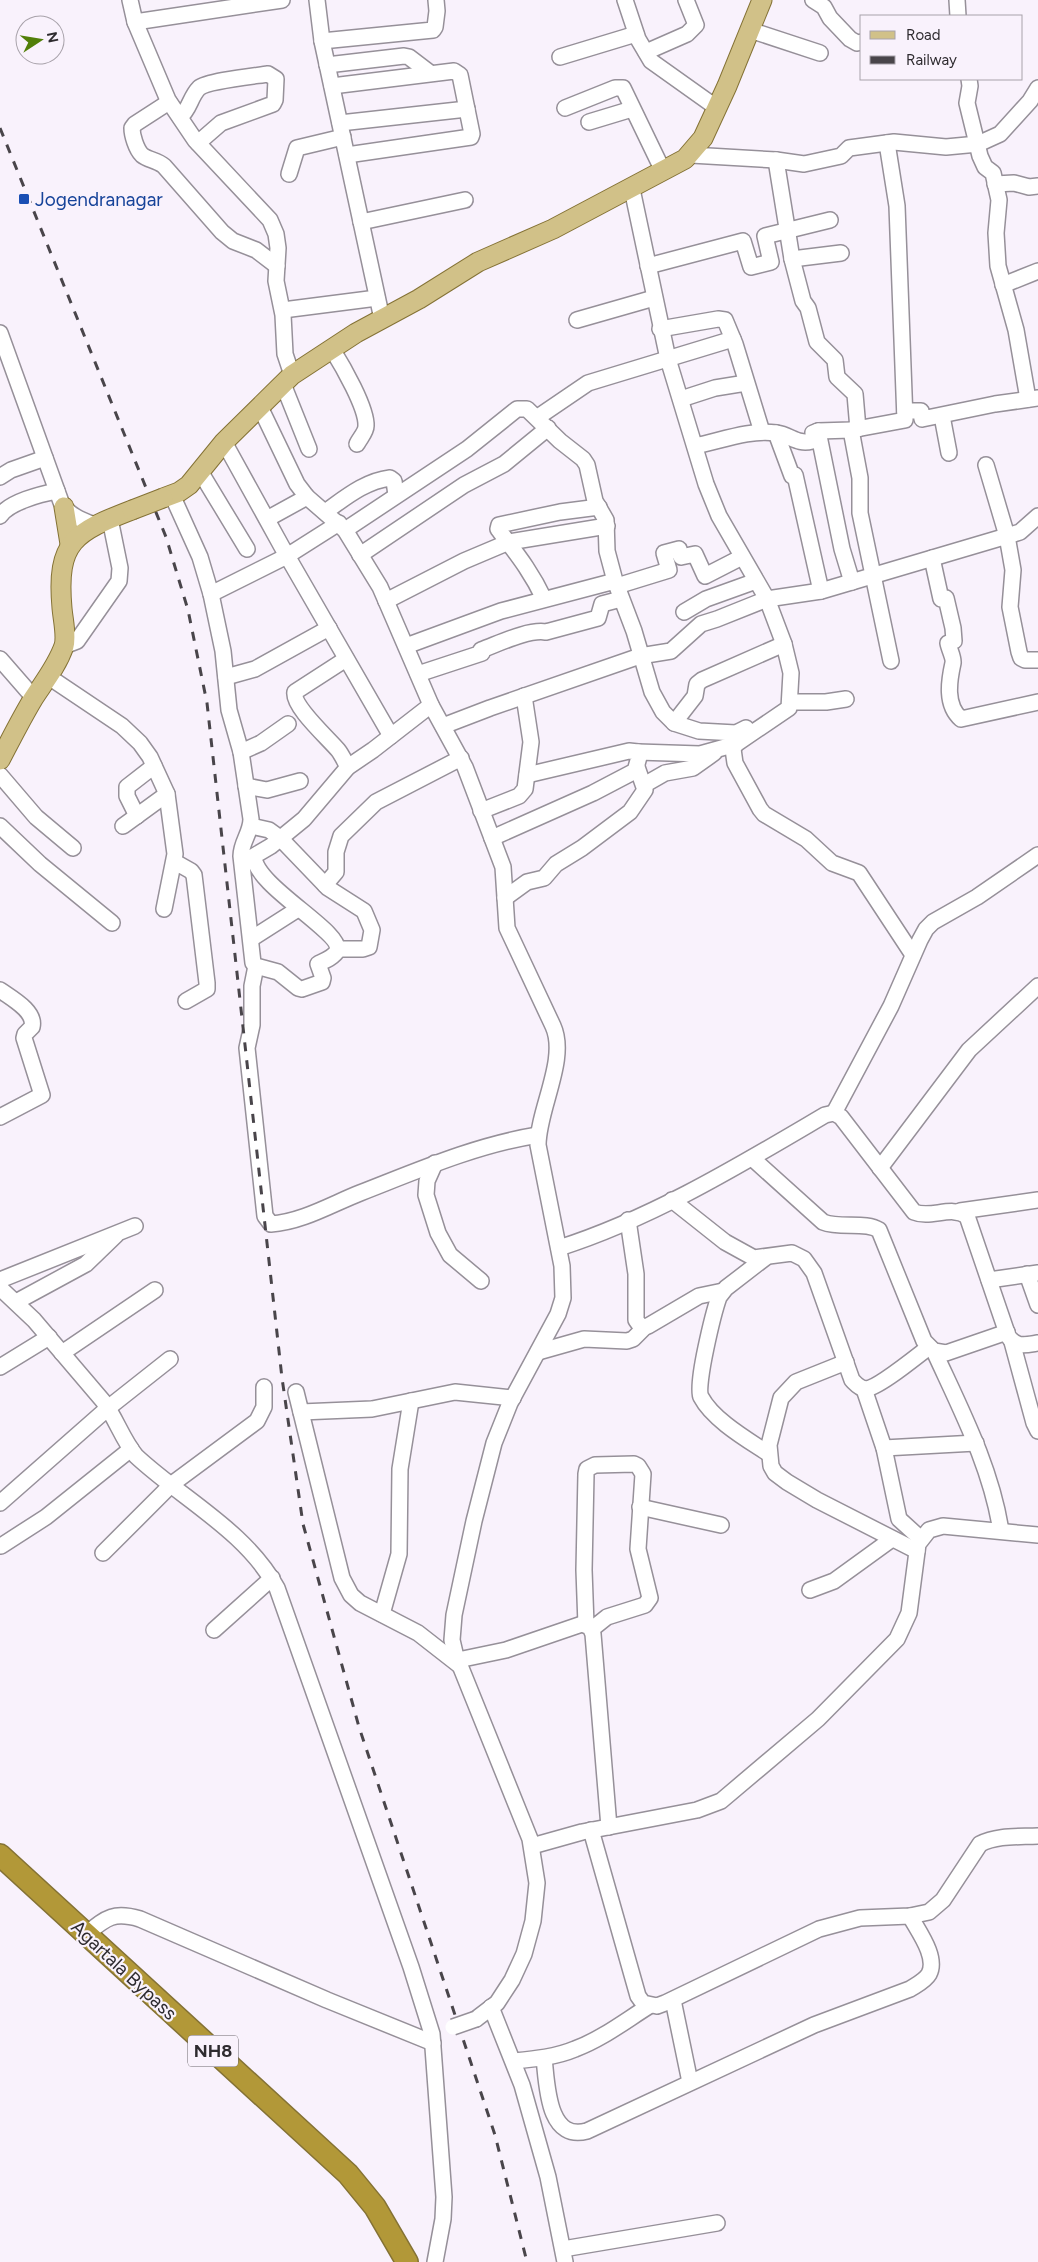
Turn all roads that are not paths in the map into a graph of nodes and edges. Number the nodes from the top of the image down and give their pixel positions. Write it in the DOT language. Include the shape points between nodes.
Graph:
graph roads {
  1 [pos="130,0"];
  2 [pos="282,0"];
  3 [pos="317,0"];
  4 [pos="436,0"];
  5 [pos="625,0"];
  6 [pos="686,0"];
  7 [pos="813,0"];
  8 [pos="957,0"];
  9 [pos="255,2"];
  10 [pos="757,2"];
  11 [pos="958,15"];
  12 [pos="134,22"];
  13 [pos="750,30"];
  14 [pos="636,34"];
  15 [pos="322,41"];
  16 [pos="860,42"];
  17 [pos="646,52"];
  18 [pos="820,54"];
  19 [pos="560,57"];
  20 [pos="328,65"];
  21 [pos="430,73"];
  22 [pos="969,80"];
  23 [pos="332,86"];
  24 [pos="1038,88"];
  25 [pos="170,102"];
  26 [pos="565,108"];
  27 [pos="632,108"];
  28 [pos="717,108"];
  29 [pos="467,109"];
  30 [pos="180,117"];
  31 [pos="589,122"];
  32 [pos="342,130"];
  33 [pos="198,143"];
  34 [pos="887,143"];
  35 [pos="978,144"];
  36 [pos="347,155"];
  37 [pos="691,155"];
  38 [pos="776,160"];
  39 [pos="664,171"];
  40 [pos="289,174"];
  41 [pos="995,184"];
  42 [pos="1038,186"];
  43 [pos="632,189"];
  44 [pos="465,200"];
  45 [pos="830,220"];
  46 [pos="361,222"];
  47 [pos="787,230"];
  48 [pos="841,253"];
  49 [pos="792,259"];
  50 [pos="277,266"];
  51 [pos="648,266"];
  52 [pos="1038,271"];
  53 [pos="1003,285"];
  54 [pos="377,298"];
  55 [pos="654,298"];
  56 [pos="283,310"];
  57 [pos="382,319"];
  58 [pos="577,320"];
  59 [pos="660,329"];
  60 [pos="0,334"];
  61 [pos="733,339"];
  62 [pos="332,349"];
  63 [pos="668,358"];
  64 [pos="288,380"];
  65 [pos="746,383"];
  66 [pos="1033,398"];
  67 [pos="681,399"];
  68 [pos="260,407"];
  69 [pos="905,415"];
  70 [pos="942,416"];
  71 [pos="538,417"];
  72 [pos="548,428"];
  73 [pos="854,430"];
  74 [pos="818,431"];
  75 [pos="769,433"];
  76 [pos="224,442"];
  77 [pos="357,444"];
  78 [pos="695,446"];
  79 [pos="309,449"];
  80 [pos="949,452"];
  81 [pos="45,458"];
  82 [pos="986,465"];
  83 [pos="201,473"];
  84 [pos="0,477"];
  85 [pos="396,495"];
  86 [pos="168,496"];
  87 [pos="307,497"];
  88 [pos="61,499"];
  89 [pos="599,507"];
  90 [pos="325,512"];
  91 [pos="560,512"];
  92 [pos="0,516"];
  93 [pos="1038,516"];
  94 [pos="267,519"];
  95 [pos="102,522"];
  96 [pos="607,526"];
  97 [pos="342,527"];
  98 [pos="560,534"];
  99 [pos="1006,536"];
  100 [pos="509,542"];
  101 [pos="70,544"];
  102 [pos="248,549"];
  103 [pos="360,555"];
  104 [pos="287,556"];
  105 [pos="742,557"];
  106 [pos="932,558"];
  107 [pos="874,576"];
  108 [pos="756,581"];
  109 [pos="852,582"];
  110 [pos="618,588"];
  111 [pos="821,591"];
  112 [pos="211,594"];
  113 [pos="544,599"];
  114 [pos="767,599"];
  115 [pos="386,601"];
  116 [pos="684,612"];
  117 [pos="328,628"];
  118 [pos="784,644"];
  119 [pos="64,646"];
  120 [pos="406,646"];
  121 [pos="640,656"];
  122 [pos="0,659"];
  123 [pos="346,659"];
  124 [pos="1038,660"];
  125 [pos="891,661"];
  126 [pos="418,674"];
  127 [pos="49,677"];
  128 [pos="226,677"];
  129 [pos="524,696"];
  130 [pos="34,698"];
  131 [pos="846,699"];
  132 [pos="790,702"];
  133 [pos="1038,702"];
  134 [pos="431,705"];
  135 [pos="288,724"];
  136 [pos="674,724"];
  137 [pos="443,726"];
  138 [pos="750,735"];
  139 [pos="391,736"];
  140 [pos="736,744"];
  141 [pos="718,750"];
  142 [pos="240,752"];
  143 [pos="1,753"];
  144 [pos="461,758"];
  145 [pos="638,760"];
  146 [pos="154,766"];
  147 [pos="348,768"];
  148 [pos="0,775"];
  149 [pos="527,775"];
  150 [pos="300,781"];
  151 [pos="644,785"];
  152 [pos="246,786"];
  153 [pos="167,794"];
  154 [pos="481,811"];
  155 [pos="137,816"];
  156 [pos="0,826"];
  157 [pos="123,826"];
  158 [pos="251,826"];
  159 [pos="280,838"];
  160 [pos="492,838"];
  161 [pos="73,848"];
  162 [pos="1038,855"];
  163 [pos="175,862"];
  164 [pos="325,885"];
  165 [pos="505,898"];
  166 [pos="164,909"];
  167 [pos="298,909"];
  168 [pos="112,923"];
  169 [pos="251,939"];
  170 [pos="338,949"];
  171 [pos="913,955"];
  172 [pos="256,966"];
  173 [pos="1038,986"];
  174 [pos="0,990"];
  175 [pos="186,1001"];
  176 [pos="834,1113"];
  177 [pos="1,1114"];
  178 [pos="538,1135"];
  179 [pos="752,1158"];
  180 [pos="435,1163"];
  181 [pos="880,1168"];
  182 [pos="672,1200"];
  183 [pos="1038,1200"];
  184 [pos="960,1211"];
  185 [pos="628,1220"];
  186 [pos="135,1226"];
  187 [pos="119,1232"];
  188 [pos="559,1248"];
  189 [pos="765,1258"];
  190 [pos="1032,1274"];
  191 [pos="0,1280"];
  192 [pos="989,1280"];
  193 [pos="481,1282"];
  194 [pos="0,1288"];
  195 [pos="155,1290"];
  196 [pos="723,1291"];
  197 [pos="16,1302"];
  198 [pos="1038,1305"];
  199 [pos="644,1328"];
  200 [pos="48,1337"];
  201 [pos="1009,1337"];
  202 [pos="1038,1343"];
  203 [pos="931,1349"];
  204 [pos="538,1352"];
  205 [pos="62,1353"];
  206 [pos="170,1359"];
  207 [pos="846,1362"];
  208 [pos="0,1367"];
  209 [pos="264,1387"];
  210 [pos="864,1389"];
  211 [pos="296,1392"];
  212 [pos="513,1398"];
  213 [pos="411,1401"];
  214 [pos="108,1408"];
  215 [pos="301,1412"];
  216 [pos="1038,1431"];
  217 [pos="976,1443"];
  218 [pos="884,1448"];
  219 [pos="131,1449"];
  220 [pos="769,1454"];
  221 [pos="172,1484"];
  222 [pos="0,1503"];
  223 [pos="640,1507"];
  224 [pos="721,1525"];
  225 [pos="1001,1531"];
  226 [pos="1038,1535"];
  227 [pos="892,1539"];
  228 [pos="919,1545"];
  229 [pos="1,1546"];
  230 [pos="103,1553"];
  231 [pos="272,1578"];
  232 [pos="810,1590"];
  233 [pos="382,1614"];
  234 [pos="589,1627"];
  235 [pos="214,1630"];
  236 [pos="459,1663"];
  237 [pos="609,1827"];
  238 [pos="591,1830"];
  239 [pos="1038,1836"];
  240 [pos="532,1846"];
  241 [pos="0,1855"];
  242 [pos="910,1916"];
  243 [pos="85,1935"];
  244 [pos="673,2000"];
  245 [pos="649,2006"];
  246 [pos="491,2007"];
  247 [pos="433,2038"];
  248 [pos="544,2058"];
  249 [pos="514,2061"];
  250 [pos="690,2082"];
  251 [pos="717,2223"];
  252 [pos="564,2256"];
  253 [pos="407,2262"];
  254 [pos="435,2262"];
  1 -- 12 [label="street"];
  2 -- 9 [label="street"];
  3 -- 15 [label="street"];
  4 -- 15 [label="street" via="433,30"];
  5 -- 14 [label="street"];
  6 -- 17 [label="street" via="696,25 687,34"];
  7 -- 16 [label="street" via="824,7 850,39"];
  8 -- 11 [label="street"];
  9 -- 12 [label="street"];
  10 -- 13 [label="main road"];
  12 -- 25 [label="street"];
  13 -- 18 [label="street"];
  13 -- 28 [label="main road"];
  14 -- 17 [label="street"];
  14 -- 19 [label="street"];
  15 -- 20 [label="street"];
  17 -- 28 [label="street" via="651,61"];
  20 -- 21 [label="street" via="404,56"];
  20 -- 23 [label="street"];
  21 -- 23 [label="street"];
  21 -- 29 [label="street" via="458,72"];
  22 -- 35 [label="street" via="967,103"];
  23 -- 32 [label="street"];
  24 -- 35 [label="street" via="1000,134"];
  25 -- 30 [label="street"];
  25 -- 50 [label="street" via="132,128 139,151 160,162 222,232 256,250"];
  26 -- 27 [label="street" via="620,87"];
  27 -- 31 [label="street"];
  27 -- 39 [label="street"];
  28 -- 37 [label="main road"];
  29 -- 32 [label="street"];
  29 -- 36 [label="street" via="472,134 467,139"];
  30 -- 33 [label="street"];
  30 -- 33 [label="street" via="188,110 196,92 205,85 268,74 276,79 273,104 221,123"];
  32 -- 36 [label="street"];
  32 -- 40 [label="street" via="297,148"];
  33 -- 50 [label="street" via="270,220 276,234"];
  34 -- 35 [label="street"];
  34 -- 38 [label="street" via="849,148 841,156 823,161 795,164"];
  34 -- 69 [label="street" via="897,206"];
  35 -- 41 [label="street" via="980,156 993,174"];
  36 -- 46 [label="street"];
  37 -- 38 [label="street"];
  37 -- 39 [label="main road"];
  38 -- 47 [label="street"];
  39 -- 43 [label="main road"];
  41 -- 42 [label="street"];
  41 -- 53 [label="street" via="1000,210 996,233 998,266"];
  43 -- 51 [label="street"];
  43 -- 57 [label="main road" via="478,262"];
  44 -- 46 [label="street"];
  45 -- 47 [label="street"];
  46 -- 54 [label="street"];
  47 -- 49 [label="street"];
  47 -- 51 [label="street" via="765,236 771,262 751,267 743,241"];
  48 -- 49 [label="street"];
  49 -- 73 [label="street" via="817,342 834,360 836,378 855,394"];
  50 -- 56 [label="street" via="276,281"];
  51 -- 55 [label="street"];
  52 -- 53 [label="street"];
  53 -- 66 [label="street"];
  54 -- 56 [label="street"];
  54 -- 57 [label="street"];
  55 -- 58 [label="street"];
  55 -- 59 [label="street"];
  56 -- 64 [label="street"];
  57 -- 62 [label="main road"];
  59 -- 61 [label="street" via="718,319 728,324"];
  59 -- 63 [label="street"];
  60 -- 81 [label="street"];
  61 -- 63 [label="street"];
  61 -- 65 [label="street"];
  62 -- 64 [label="main road"];
  62 -- 77 [label="street" via="345,370 365,419 366,430"];
  63 -- 67 [label="street"];
  63 -- 71 [label="street" via="588,382"];
  64 -- 68 [label="main road"];
  64 -- 79 [label="street"];
  65 -- 67 [label="street" via="715,388"];
  65 -- 75 [label="street"];
  66 -- 70 [label="street"];
  67 -- 78 [label="street"];
  68 -- 76 [label="main road"];
  68 -- 87 [label="street" via="289,470"];
  69 -- 70 [label="street" via="921,411 922,420"];
  69 -- 73 [label="street"];
  70 -- 80 [label="street"];
  71 -- 72 [label="street"];
  71 -- 85 [label="street" via="527,409 517,409 466,449"];
  72 -- 89 [label="street" via="584,459"];
  72 -- 103 [label="street" via="504,464 464,485"];
  73 -- 74 [label="street"];
  73 -- 107 [label="street" via="860,478 860,514"];
  74 -- 75 [label="street" via="813,433 812,441 799,443 789,437"];
  74 -- 109 [label="street" via="842,549"];
  75 -- 78 [label="street"];
  75 -- 111 [label="street" via="792,476 795,475"];
  76 -- 83 [label="main road"];
  76 -- 94 [label="street"];
  78 -- 105 [label="street" via="716,508"];
  81 -- 84 [label="street"];
  81 -- 88 [label="street"];
  82 -- 99 [label="street"];
  83 -- 86 [label="main road" via="190,485"];
  83 -- 102 [label="street"];
  85 -- 90 [label="street" via="394,481 385,478 363,486"];
  85 -- 97 [label="street"];
  86 -- 95 [label="main road, bridge"];
  86 -- 112 [label="street" via="200,557"];
  87 -- 90 [label="street"];
  87 -- 94 [label="street"];
  88 -- 92 [label="street" via="42,494 6,509"];
  88 -- 95 [label="street" via="79,519"];
  88 -- 101 [label="main road"];
  89 -- 91 [label="street"];
  89 -- 96 [label="street"];
  90 -- 97 [label="street"];
  91 -- 98 [label="street"];
  91 -- 100 [label="street" via="502,523 498,529"];
  93 -- 99 [label="street" via="1020,532"];
  94 -- 104 [label="street"];
  95 -- 101 [label="main road"];
  95 -- 119 [label="street" via="120,568 119,581 77,641"];
  96 -- 98 [label="street"];
  96 -- 110 [label="street" via="607,551"];
  97 -- 103 [label="street"];
  97 -- 104 [label="street"];
  98 -- 100 [label="street"];
  99 -- 106 [label="street"];
  99 -- 124 [label="street" via="1013,570 1010,607 1019,652 1025,660"];
  100 -- 113 [label="street" via="535,579"];
  100 -- 115 [label="street"];
  101 -- 119 [label="main road" via="61,582"];
  103 -- 115 [label="street"];
  104 -- 112 [label="street"];
  104 -- 117 [label="street"];
  105 -- 108 [label="street"];
  105 -- 110 [label="street" via="705,576 695,554 681,557 679,549 664,553 669,570"];
  106 -- 107 [label="street"];
  106 -- 133 [label="street" via="941,599 946,598 953,628 954,641 948,643 953,662 948,687 954,713 961,719"];
  107 -- 109 [label="street"];
  107 -- 125 [label="street"];
  108 -- 114 [label="street"];
  108 -- 116 [label="street" via="706,599"];
  109 -- 111 [label="street"];
  110 -- 113 [label="street"];
  110 -- 121 [label="street"];
  110 -- 126 [label="street" via="602,604 598,618 508,640 481,650 482,653"];
  111 -- 114 [label="street"];
  112 -- 128 [label="street"];
  113 -- 120 [label="street" via="500,611"];
  114 -- 118 [label="street"];
  114 -- 121 [label="street" via="701,624 671,651"];
  115 -- 120 [label="street"];
  117 -- 123 [label="street"];
  117 -- 128 [label="street" via="255,669"];
  118 -- 132 [label="street" via="791,673"];
  118 -- 136 [label="street" via="702,680 697,684 695,696"];
  119 -- 127 [label="main road"];
  120 -- 126 [label="street"];
  121 -- 129 [label="street"];
  121 -- 136 [label="street" via="655,700"];
  122 -- 130 [label="street"];
  123 -- 139 [label="street"];
  123 -- 147 [label="street" via="295,692 294,696 340,752"];
  126 -- 134 [label="street"];
  127 -- 130 [label="main road"];
  127 -- 146 [label="street" via="128,730"];
  128 -- 142 [label="street" via="229,710"];
  129 -- 137 [label="street"];
  129 -- 149 [label="street" via="531,742"];
  130 -- 143 [label="main road"];
  131 -- 132 [label="street"];
  132 -- 138 [label="street" via="784,713"];
  134 -- 137 [label="street"];
  134 -- 139 [label="street"];
  135 -- 142 [label="street" via="261,743"];
  136 -- 138 [label="street" via="699,731 736,733 746,728"];
  137 -- 144 [label="street"];
  138 -- 140 [label="street"];
  139 -- 147 [label="street"];
  140 -- 141 [label="street"];
  140 -- 171 [label="street" via="733,750 735,763 760,809 806,839 832,863 859,873"];
  141 -- 145 [label="street"];
  141 -- 151 [label="street" via="693,768 665,773"];
  142 -- 152 [label="street"];
  144 -- 154 [label="street"];
  144 -- 164 [label="street" via="376,802 342,836 336,852 335,876"];
  145 -- 149 [label="street" via="629,751"];
  145 -- 151 [label="street"];
  145 -- 160 [label="street" via="635,771"];
  146 -- 153 [label="street"];
  146 -- 155 [label="street" via="127,787 127,796"];
  147 -- 159 [label="street" via="304,819"];
  148 -- 161 [label="street" via="36,817"];
  149 -- 154 [label="street" via="523,794"];
  150 -- 152 [label="street" via="267,790"];
  151 -- 165 [label="street" via="643,795 630,812 556,864 544,878 527,882"];
  152 -- 158 [label="street"];
  153 -- 155 [label="street"];
  153 -- 163 [label="street"];
  154 -- 160 [label="street"];
  155 -- 157 [label="street"];
  156 -- 168 [label="street" via="40,864"];
  158 -- 159 [label="street" via="269,830"];
  158 -- 169 [label="street" via="243,842 241,856"];
  159 -- 164 [label="street"];
  159 -- 167 [label="street" via="254,856 254,862"];
  160 -- 165 [label="street" via="503,867"];
  162 -- 171 [label="street" via="977,897 933,922"];
  163 -- 166 [label="street"];
  163 -- 175 [label="street" via="194,875 208,989"];
  164 -- 170 [label="street" via="364,911 372,930 368,947"];
  165 -- 178 [label="street" via="509,934 558,1042"];
  167 -- 169 [label="street"];
  167 -- 170 [label="street" via="334,939"];
  169 -- 172 [label="street"];
  170 -- 172 [label="street" via="336,954 318,964 322,982 302,989 293,987 278,972"];
  171 -- 176 [label="street" via="891,1006"];
  172 -- 180 [label="street" via="252,986 253,1020 247,1048 268,1222 273,1224 304,1216"];
  173 -- 181 [label="street" via="969,1050"];
  174 -- 177 [label="street" via="32,1018 32,1026 24,1038 42,1095"];
  176 -- 179 [label="street" via="825,1114"];
  176 -- 181 [label="street" via="841,1116"];
  178 -- 180 [label="street" via="495,1143"];
  178 -- 188 [label="street" via="540,1162"];
  179 -- 182 [label="street"];
  179 -- 203 [label="street" via="824,1222 834,1226 872,1226 879,1230 924,1341"];
  180 -- 193 [label="street" via="427,1181 426,1195 438,1233 450,1255"];
  181 -- 184 [label="street" via="914,1212"];
  182 -- 185 [label="street"];
  182 -- 189 [label="street" via="725,1242 754,1258"];
  183 -- 184 [label="street"];
  184 -- 192 [label="street" via="970,1222"];
  185 -- 188 [label="street" via="586,1240"];
  185 -- 199 [label="street" via="636,1274 636,1320"];
  186 -- 187 [label="street"];
  187 -- 191 [label="street"];
  187 -- 197 [label="street" via="86,1264"];
  188 -- 204 [label="street" via="563,1298"];
  189 -- 196 [label="street"];
  189 -- 207 [label="street" via="792,1253 808,1263"];
  190 -- 192 [label="street"];
  190 -- 198 [label="street"];
  192 -- 201 [label="street"];
  194 -- 197 [label="street"];
  195 -- 205 [label="street"];
  196 -- 199 [label="street" via="699,1296"];
  196 -- 220 [label="street" via="717,1302 699,1392 719,1417"];
  197 -- 200 [label="street"];
  199 -- 204 [label="street" via="627,1341 584,1339"];
  200 -- 205 [label="street"];
  200 -- 208 [label="street"];
  201 -- 202 [label="street" via="1020,1346"];
  201 -- 203 [label="street" via="940,1353"];
  201 -- 216 [label="street"];
  203 -- 210 [label="street" via="876,1385"];
  203 -- 217 [label="street"];
  204 -- 212 [label="street"];
  205 -- 214 [label="street"];
  206 -- 214 [label="street"];
  207 -- 210 [label="street" via="852,1380"];
  207 -- 220 [label="street" via="788,1388 777,1407"];
  209 -- 221 [label="street" via="264,1407 258,1421"];
  210 -- 218 [label="street"];
  211 -- 215 [label="street"];
  212 -- 213 [label="street" via="455,1392"];
  212 -- 236 [label="street" via="494,1443 454,1615 452,1640"];
  213 -- 215 [label="street" via="372,1409"];
  213 -- 233 [label="street" via="400,1475 399,1554"];
  214 -- 219 [label="street"];
  214 -- 222 [label="street"];
  215 -- 233 [label="street" via="342,1578 350,1595"];
  217 -- 218 [label="street"];
  217 -- 225 [label="street" via="989,1478"];
  218 -- 228 [label="street" via="899,1519"];
  219 -- 221 [label="street" via="143,1463"];
  219 -- 229 [label="street" via="46,1516"];
  220 -- 227 [label="street" via="775,1473 787,1482"];
  221 -- 230 [label="street"];
  221 -- 231 [label="street" via="260,1561"];
  223 -- 224 [label="street"];
  223 -- 234 [label="street" via="638,1549 650,1593 648,1602"];
  223 -- 234 [label="street" via="644,1477 638,1466 595,1464 587,1469 584,1570"];
  225 -- 226 [label="street"];
  225 -- 228 [label="street" via="943,1526 929,1530"];
  227 -- 228 [label="street"];
  227 -- 232 [label="street" via="830,1584"];
  228 -- 237 [label="street" via="909,1613 897,1639 818,1720 721,1801 697,1810"];
  231 -- 235 [label="street"];
  231 -- 247 [label="street" via="282,1598"];
  233 -- 236 [label="street"];
  234 -- 236 [label="street" via="571,1628"];
  234 -- 237 [label="street"];
  236 -- 240 [label="street"];
  237 -- 238 [label="street"];
  238 -- 240 [label="street"];
  238 -- 245 [label="street" via="638,1996"];
  239 -- 242 [label="street" via="998,1838 980,1844 937,1907"];
  240 -- 246 [label="street" via="537,1883 533,1921 524,1954 512,1980"];
  241 -- 243 [label="highway, Agartala Bypass / NH8"];
  242 -- 244 [label="street" via="860,1918 819,1929"];
  242 -- 250 [label="street" via="932,1966 923,1980 910,1988 814,2024"];
  243 -- 247 [label="street" via="109,1917 127,1915 318,1996"];
  243 -- 253 [label="highway, Agartala Bypass / NH8" via="348,2174 375,2207"];
  244 -- 245 [label="street"];
  244 -- 250 [label="street"];
  245 -- 248 [label="street" via="586,2044"];
  246 -- 247 [label="street, bridge" via="476,2019"];
  246 -- 249 [label="street"];
  247 -- 254 [label="street" via="444,2197"];
  248 -- 249 [label="street"];
  248 -- 250 [label="street" via="550,2103 555,2117 569,2132 587,2131"];
  249 -- 252 [label="street" via="548,2177"];
  251 -- 252 [label="street"];
}
